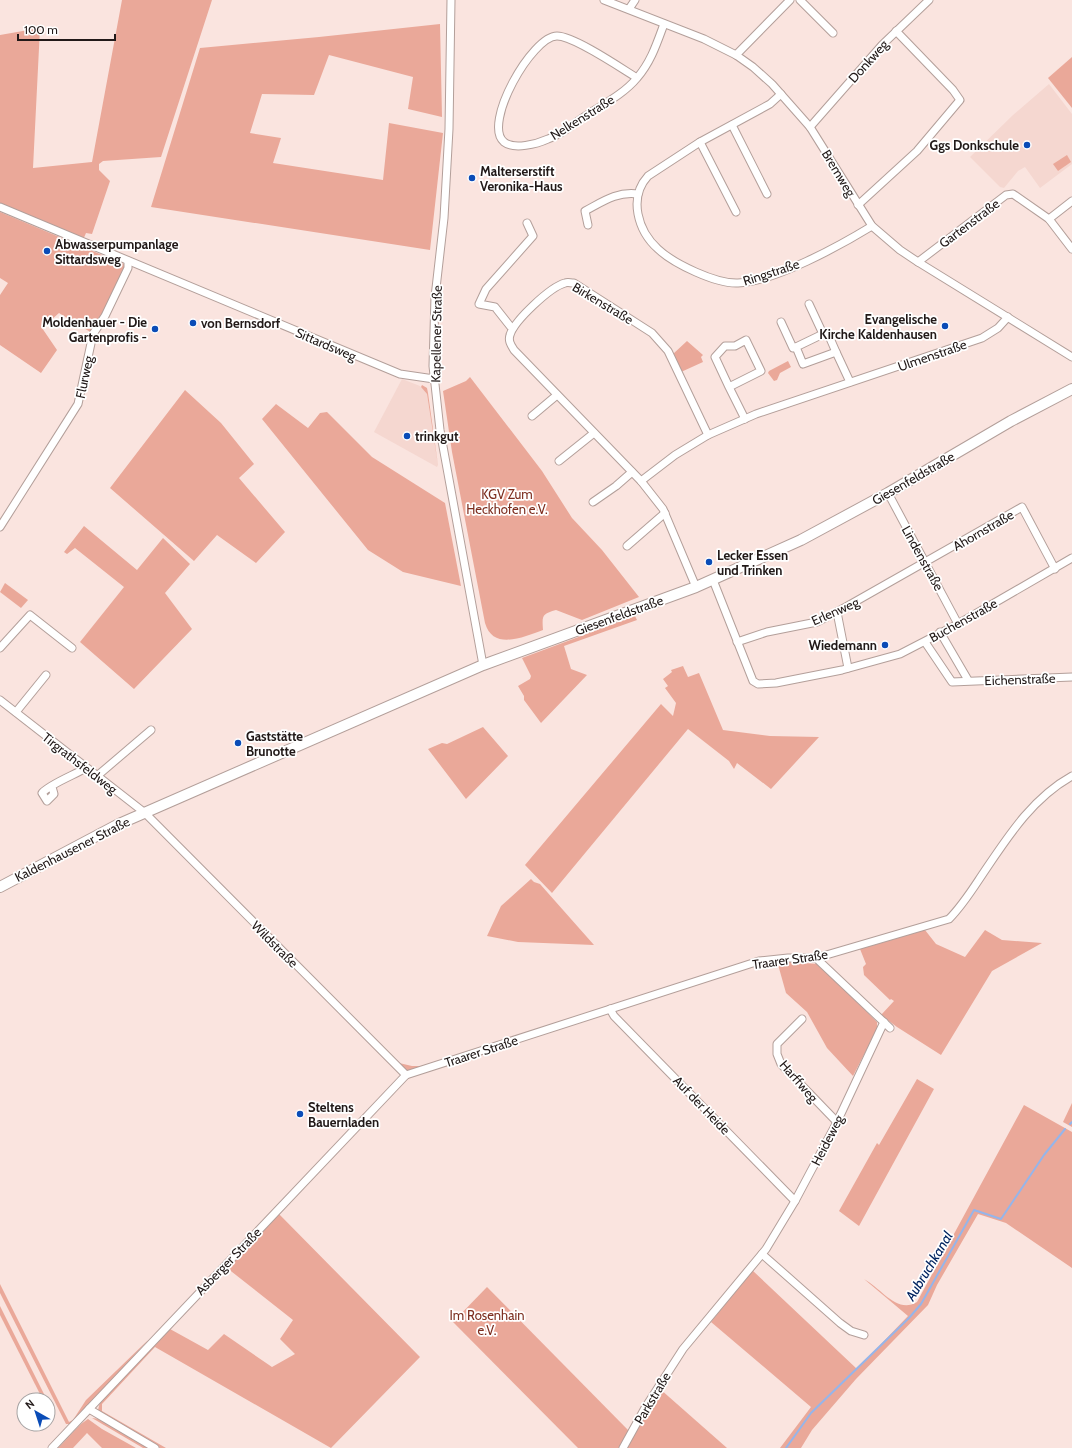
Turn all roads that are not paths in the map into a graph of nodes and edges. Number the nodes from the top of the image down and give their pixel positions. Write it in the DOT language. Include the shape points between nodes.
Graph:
graph roads {
  1 [pos="451,0"];
  2 [pos="604,0"];
  3 [pos="635,0"];
  4 [pos="790,0"];
  5 [pos="800,0"];
  6 [pos="929,0"];
  7 [pos="629,9"];
  8 [pos="664,24"];
  9 [pos="896,31"];
  10 [pos="834,33"];
  11 [pos="736,55"];
  12 [pos="637,78"];
  13 [pos="781,94"];
  14 [pos="732,125"];
  15 [pos="810,127"];
  16 [pos="700,142"];
  17 [pos="638,194"];
  18 [pos="767,194"];
  19 [pos="1072,200"];
  20 [pos="858,205"];
  21 [pos="0,207"];
  22 [pos="736,212"];
  23 [pos="1049,219"];
  24 [pos="527,223"];
  25 [pos="588,225"];
  26 [pos="872,226"];
  27 [pos="1072,249"];
  28 [pos="128,261"];
  29 [pos="918,262"];
  30 [pos="809,304"];
  31 [pos="1008,317"];
  32 [pos="782,322"];
  33 [pos="513,328"];
  34 [pos="823,334"];
  35 [pos="796,347"];
  36 [pos="836,352"];
  37 [pos="1072,357"];
  38 [pos="434,379"];
  39 [pos="850,382"];
  40 [pos="729,387"];
  41 [pos="1072,389"];
  42 [pos="557,395"];
  43 [pos="532,416"];
  44 [pos="745,419"];
  45 [pos="594,433"];
  46 [pos="708,435"];
  47 [pos="559,461"];
  48 [pos="632,472"];
  49 [pos="641,481"];
  50 [pos="888,493"];
  51 [pos="593,502"];
  52 [pos="665,513"];
  53 [pos="0,527"];
  54 [pos="627,546"];
  55 [pos="1072,558"];
  56 [pos="925,563"];
  57 [pos="1055,568"];
  58 [pos="713,580"];
  59 [pos="696,587"];
  60 [pos="837,612"];
  61 [pos="958,624"];
  62 [pos="940,632"];
  63 [pos="737,642"];
  64 [pos="925,642"];
  65 [pos="0,648"];
  66 [pos="72,648"];
  67 [pos="483,665"];
  68 [pos="848,668"];
  69 [pos="46,675"];
  70 [pos="1072,677"];
  71 [pos="968,680"];
  72 [pos="0,700"];
  73 [pos="16,712"];
  74 [pos="151,730"];
  75 [pos="86,768"];
  76 [pos="97,776"];
  77 [pos="1072,776"];
  78 [pos="52,787"];
  79 [pos="148,811"];
  80 [pos="0,887"];
  81 [pos="816,958"];
  82 [pos="610,1009"];
  83 [pos="802,1019"];
  84 [pos="884,1022"];
  85 [pos="890,1028"];
  86 [pos="406,1075"];
  87 [pos="837,1122"];
  88 [pos="795,1201"];
  89 [pos="762,1254"];
  90 [pos="864,1335"];
  91 [pos="683,1349"];
  92 [pos="89,1409"];
  93 [pos="52,1448"];
  94 [pos="155,1448"];
  95 [pos="623,1448"];
  1 -- 38 [label="street, Kapellener Straße" via="449,129 444,218 435,297"];
  2 -- 7 [label="street, Bremweg"];
  3 -- 7 [label="street"];
  4 -- 11 [label="street"];
  5 -- 10 [label="street"];
  6 -- 9 [label="street, Donkweg"];
  7 -- 8 [label="street, Bremweg"];
  8 -- 11 [label="street, Bremweg" via="704,39"];
  8 -- 12 [label="street, Nelkenstraße" via="648,63"];
  9 -- 15 [label="street, Donkweg"];
  9 -- 20 [label="street" via="960,100 917,151"];
  11 -- 13 [label="street, Bremweg" via="753,67"];
  12 -- 12 [label="street, Nelkenstraße" via="616,96 548,140 511,145 500,137 499,121 513,81 532,54 556,36 585,47"];
  13 -- 14 [label="street, Ringstraße" via="770,104"];
  13 -- 15 [label="street, Bremweg"];
  14 -- 16 [label="street, Ringstraße"];
  14 -- 18 [label="street"];
  15 -- 20 [label="street, Bremweg"];
  16 -- 17 [label="street, Ringstraße" via="648,176"];
  16 -- 22 [label="street"];
  17 -- 25 [label="street" via="626,192 612,196 585,211"];
  17 -- 26 [label="street, Ringstraße" via="636,203 640,222 657,249 668,258 709,277 738,283 776,273 812,258"];
  19 -- 23 [label="street"];
  20 -- 26 [label="street, Bremweg"];
  21 -- 28 [label="street, Sittardsweg"];
  23 -- 27 [label="street, Gartenstraße"];
  23 -- 29 [label="street, Gartenstraße" via="1013,194 1006,195"];
  24 -- 33 [label="street" via="533,236 486,289 480,304 495,307"];
  26 -- 29 [label="street, Bremweg"];
  28 -- 38 [label="street, Sittardsweg" via="400,374"];
  28 -- 53 [label="street, Flurweg" via="128,268 105,316 93,334 78,404"];
  29 -- 31 [label="street, Bremweg"];
  30 -- 34 [label="street"];
  31 -- 37 [label="street, Bremweg"];
  31 -- 39 [label="street, Ulmenstraße" via="998,328 982,338"];
  32 -- 35 [label="street" via="793,348"];
  33 -- 42 [label="street" via="510,342 514,350"];
  33 -- 46 [label="street, Birkenstraße" via="548,292 566,282 574,284 652,333 662,342"];
  34 -- 35 [label="street"];
  34 -- 36 [label="street" via="829,336"];
  35 -- 36 [label="street" via="803,364"];
  36 -- 39 [label="street"];
  38 -- 67 [label="street, Kapellener Straße" via="440,430"];
  39 -- 44 [label="street, Ulmenstraße"];
  40 -- 40 [label="street" via="761,371 746,340 735,346 725,346 715,357"];
  40 -- 44 [label="street"];
  41 -- 50 [label="main road, Giesenfeldstraße"];
  42 -- 43 [label="street"];
  42 -- 45 [label="street"];
  44 -- 46 [label="street, Ulmenstraße"];
  45 -- 47 [label="street"];
  45 -- 48 [label="street"];
  46 -- 49 [label="street, Ulmenstraße" via="675,455"];
  48 -- 49 [label="street"];
  48 -- 51 [label="street"];
  49 -- 52 [label="street"];
  50 -- 56 [label="street, Lindenstraße"];
  50 -- 58 [label="main road, Giesenfeldstraße" via="801,540"];
  52 -- 54 [label="street"];
  52 -- 59 [label="street"];
  55 -- 57 [label="street, Buchenstraße"];
  56 -- 57 [label="street, Ahornstraße" via="1022,507"];
  56 -- 60 [label="street, Erlenweg"];
  56 -- 61 [label="street, Lindenstraße"];
  57 -- 61 [label="street, Buchenstraße"];
  58 -- 59 [label="main road, Giesenfeldstraße"];
  58 -- 63 [label="street, Buchenstraße"];
  59 -- 67 [label="main road, Giesenfeldstraße"];
  60 -- 63 [label="street, Erlenweg" via="817,622 767,632"];
  60 -- 68 [label="street"];
  61 -- 62 [label="street, Buchenstraße"];
  62 -- 64 [label="street, Buchenstraße"];
  62 -- 71 [label="street, Eichenstraße"];
  63 -- 68 [label="street, Buchenstraße" via="749,675 758,684 776,683"];
  64 -- 68 [label="street, Buchenstraße" via="900,654"];
  64 -- 71 [label="street, Eichenstraße" via="952,682"];
  65 -- 66 [label="street" via="30,615"];
  67 -- 79 [label="main road, Giesenfeldstraße"];
  69 -- 73 [label="street"];
  70 -- 71 [label="street, Eichenstraße"];
  72 -- 73 [label="street, Tirgrathsfeldweg"];
  73 -- 75 [label="street, Tirgrathsfeldweg"];
  74 -- 76 [label="street"];
  75 -- 76 [label="street, Tirgrathsfeldweg"];
  75 -- 78 [label="street"];
  76 -- 79 [label="street, Tirgrathsfeldweg"];
  77 -- 81 [label="street, Traarer Straße" via="1030,809 960,908 949,919"];
  79 -- 80 [label="main road, Kaldenhausener Straße"];
  79 -- 86 [label="street, Wildstraße"];
  81 -- 82 [label="street, Traarer Straße" via="759,961"];
  81 -- 84 [label="street"];
  82 -- 86 [label="street, Traarer Straße"];
  82 -- 88 [label="street, Auf der Heide"];
  83 -- 87 [label="street, Harffweg" via="777,1044 777,1054 781,1064"];
  84 -- 85 [label="street"];
  84 -- 87 [label="street, Heideweg"];
  86 -- 92 [label="street, Asberger Straße"];
  87 -- 88 [label="street, Heideweg"];
  88 -- 89 [label="street, Heideweg"];
  89 -- 90 [label="street" via="851,1332"];
  89 -- 91 [label="street, Heideweg"];
  91 -- 95 [label="street, Parkstraße"];
  92 -- 93 [label="street, Asberger Straße"];
  92 -- 94 [label="street"];
}
